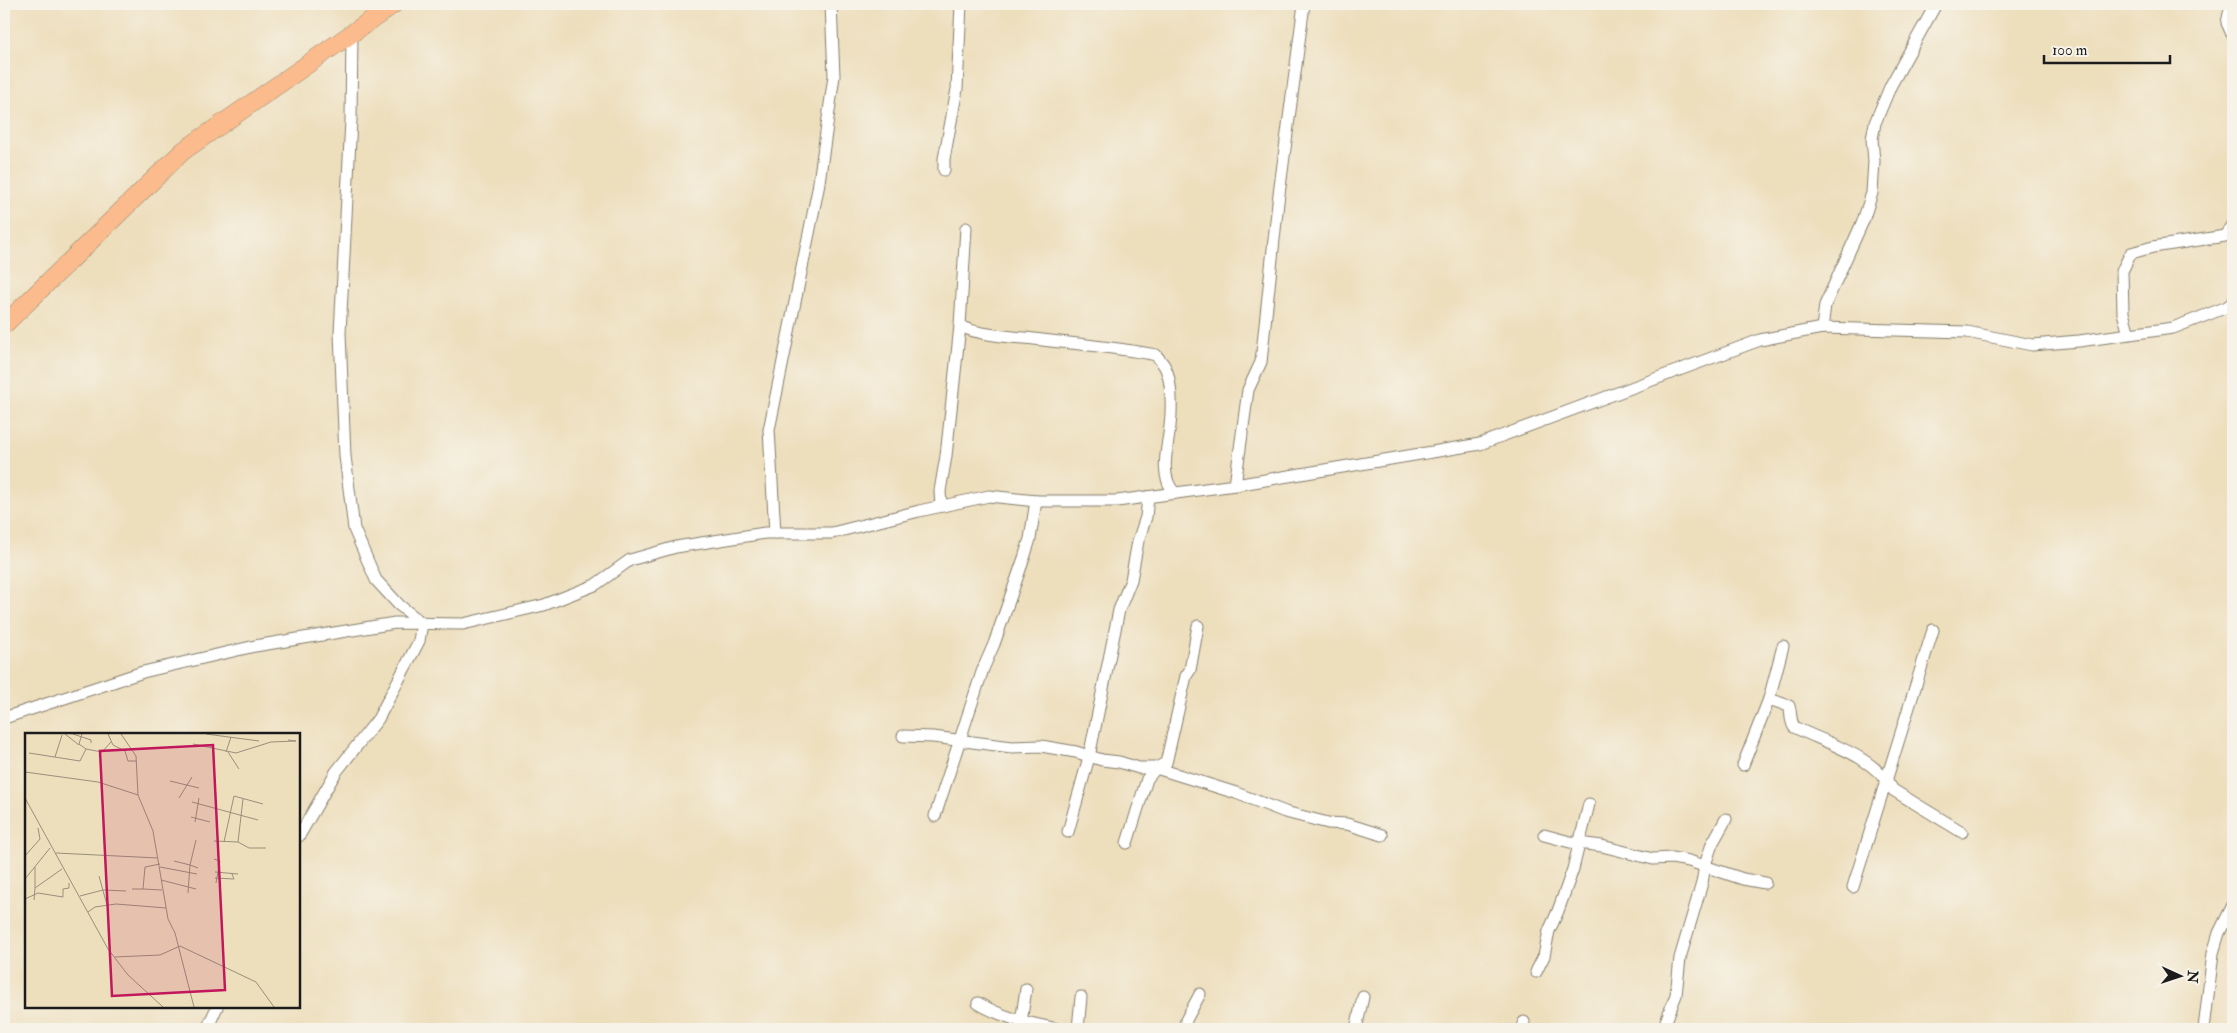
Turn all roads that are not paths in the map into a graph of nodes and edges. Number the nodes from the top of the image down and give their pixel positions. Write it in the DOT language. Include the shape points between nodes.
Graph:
graph roads {
  1 [pos="394,4"];
  2 [pos="831,4"];
  3 [pos="960,4"];
  4 [pos="1304,4"];
  5 [pos="1936,4"];
  6 [pos="2231,4"];
  7 [pos="352,33"];
  8 [pos="2233,36"];
  9 [pos="944,170"];
  10 [pos="2233,223"];
  11 [pos="966,228"];
  12 [pos="2233,302"];
  13 [pos="4,325"];
  14 [pos="960,326"];
  15 [pos="1822,328"];
  16 [pos="2128,334"];
  17 [pos="1235,485"];
  18 [pos="1175,493"];
  19 [pos="1148,497"];
  20 [pos="1036,501"];
  21 [pos="942,506"];
  22 [pos="775,533"];
  23 [pos="422,623"];
  24 [pos="1198,626"];
  25 [pos="1933,630"];
  26 [pos="1783,646"];
  27 [pos="1769,699"];
  28 [pos="4,718"];
  29 [pos="902,736"];
  30 [pos="961,740"];
  31 [pos="1089,757"];
  32 [pos="1743,765"];
  33 [pos="1156,768"];
  34 [pos="1887,779"];
  35 [pos="1589,804"];
  36 [pos="935,816"];
  37 [pos="1726,819"];
  38 [pos="1068,832"];
  39 [pos="1962,832"];
  40 [pos="300,834"];
  41 [pos="1382,835"];
  42 [pos="1544,835"];
  43 [pos="1127,842"];
  44 [pos="1578,844"];
  45 [pos="1704,865"];
  46 [pos="1765,883"];
  47 [pos="1853,887"];
  48 [pos="2233,905"];
  49 [pos="1536,972"];
  50 [pos="1026,989"];
  51 [pos="1200,994"];
  52 [pos="1363,996"];
  53 [pos="1081,997"];
  54 [pos="978,1003"];
  55 [pos="217,1008"];
  56 [pos="1020,1025"];
  57 [pos="207,1029"];
  58 [pos="1057,1029"];
  59 [pos="1078,1029"];
  60 [pos="1185,1029"];
  61 [pos="1356,1029"];
  62 [pos="1662,1029"];
  63 [pos="2204,1029"];
  1 -- 7 [label="highway"];
  2 -- 22 [label="street" via="834,76 818,189 769,430"];
  3 -- 9 [label="street" via="957,89"];
  4 -- 17 [label="street" via="1261,362 1248,390"];
  5 -- 15 [label="street" via="1891,85 1875,123 1872,193 1863,221 1825,305"];
  6 -- 8 [label="street" via="2226,23"];
  7 -- 13 [label="highway" via="183,150"];
  7 -- 23 [label="street" via="340,333 345,456 354,529 376,580 399,605"];
  10 -- 16 [label="street" via="2225,236 2153,247 2131,254 2122,271"];
  11 -- 14 [label="street"];
  12 -- 16 [label="street" via="2173,328"];
  14 -- 18 [label="street" via="1006,337 1156,355 1166,368 1170,390 1166,475 1168,486"];
  14 -- 21 [label="street" via="940,491"];
  15 -- 16 [label="street" via="1967,332 2032,345"];
  15 -- 17 [label="street" via="1760,340 1480,444"];
  17 -- 18 [label="street"];
  18 -- 19 [label="street"];
  19 -- 20 [label="street" via="1117,502"];
  19 -- 31 [label="street" via="1131,580 1119,610"];
  20 -- 21 [label="street" via="989,496"];
  20 -- 30 [label="street" via="1030,539"];
  21 -- 22 [label="street" via="832,533"];
  22 -- 23 [label="street" via="676,547 630,560 595,585 544,605 463,624"];
  23 -- 28 [label="street" via="395,623 255,646 143,672"];
  23 -- 40 [label="street" via="419,641 378,720 336,772"];
  24 -- 33 [label="street" via="1166,763"];
  25 -- 34 [label="street"];
  26 -- 27 [label="street"];
  27 -- 32 [label="street"];
  27 -- 34 [label="street" via="1789,706 1789,719 1794,727 1852,754"];
  29 -- 30 [label="street"];
  30 -- 31 [label="street" via="1012,747 1041,746"];
  30 -- 36 [label="street"];
  31 -- 33 [label="street" via="1139,768"];
  31 -- 38 [label="street"];
  33 -- 41 [label="street" via="1285,812 1328,823 1347,824"];
  33 -- 43 [label="street" via="1147,779"];
  34 -- 39 [label="street" via="1893,790"];
  34 -- 47 [label="street"];
  35 -- 44 [label="street"];
  37 -- 45 [label="street"];
  42 -- 44 [label="street"];
  44 -- 45 [label="street"];
  44 -- 49 [label="street" via="1558,911 1548,931 1544,956"];
  45 -- 46 [label="street"];
  45 -- 62 [label="street" via="1702,883 1680,958 1676,995"];
  48 -- 63 [label="street" via="2213,953"];
  50 -- 56 [label="street"];
  51 -- 60 [label="street" via="1186,1020"];
  52 -- 61 [label="street"];
  53 -- 59 [label="street"];
  54 -- 56 [label="street"];
  55 -- 57 [label="street"];
  56 -- 58 [label="street"];
}
